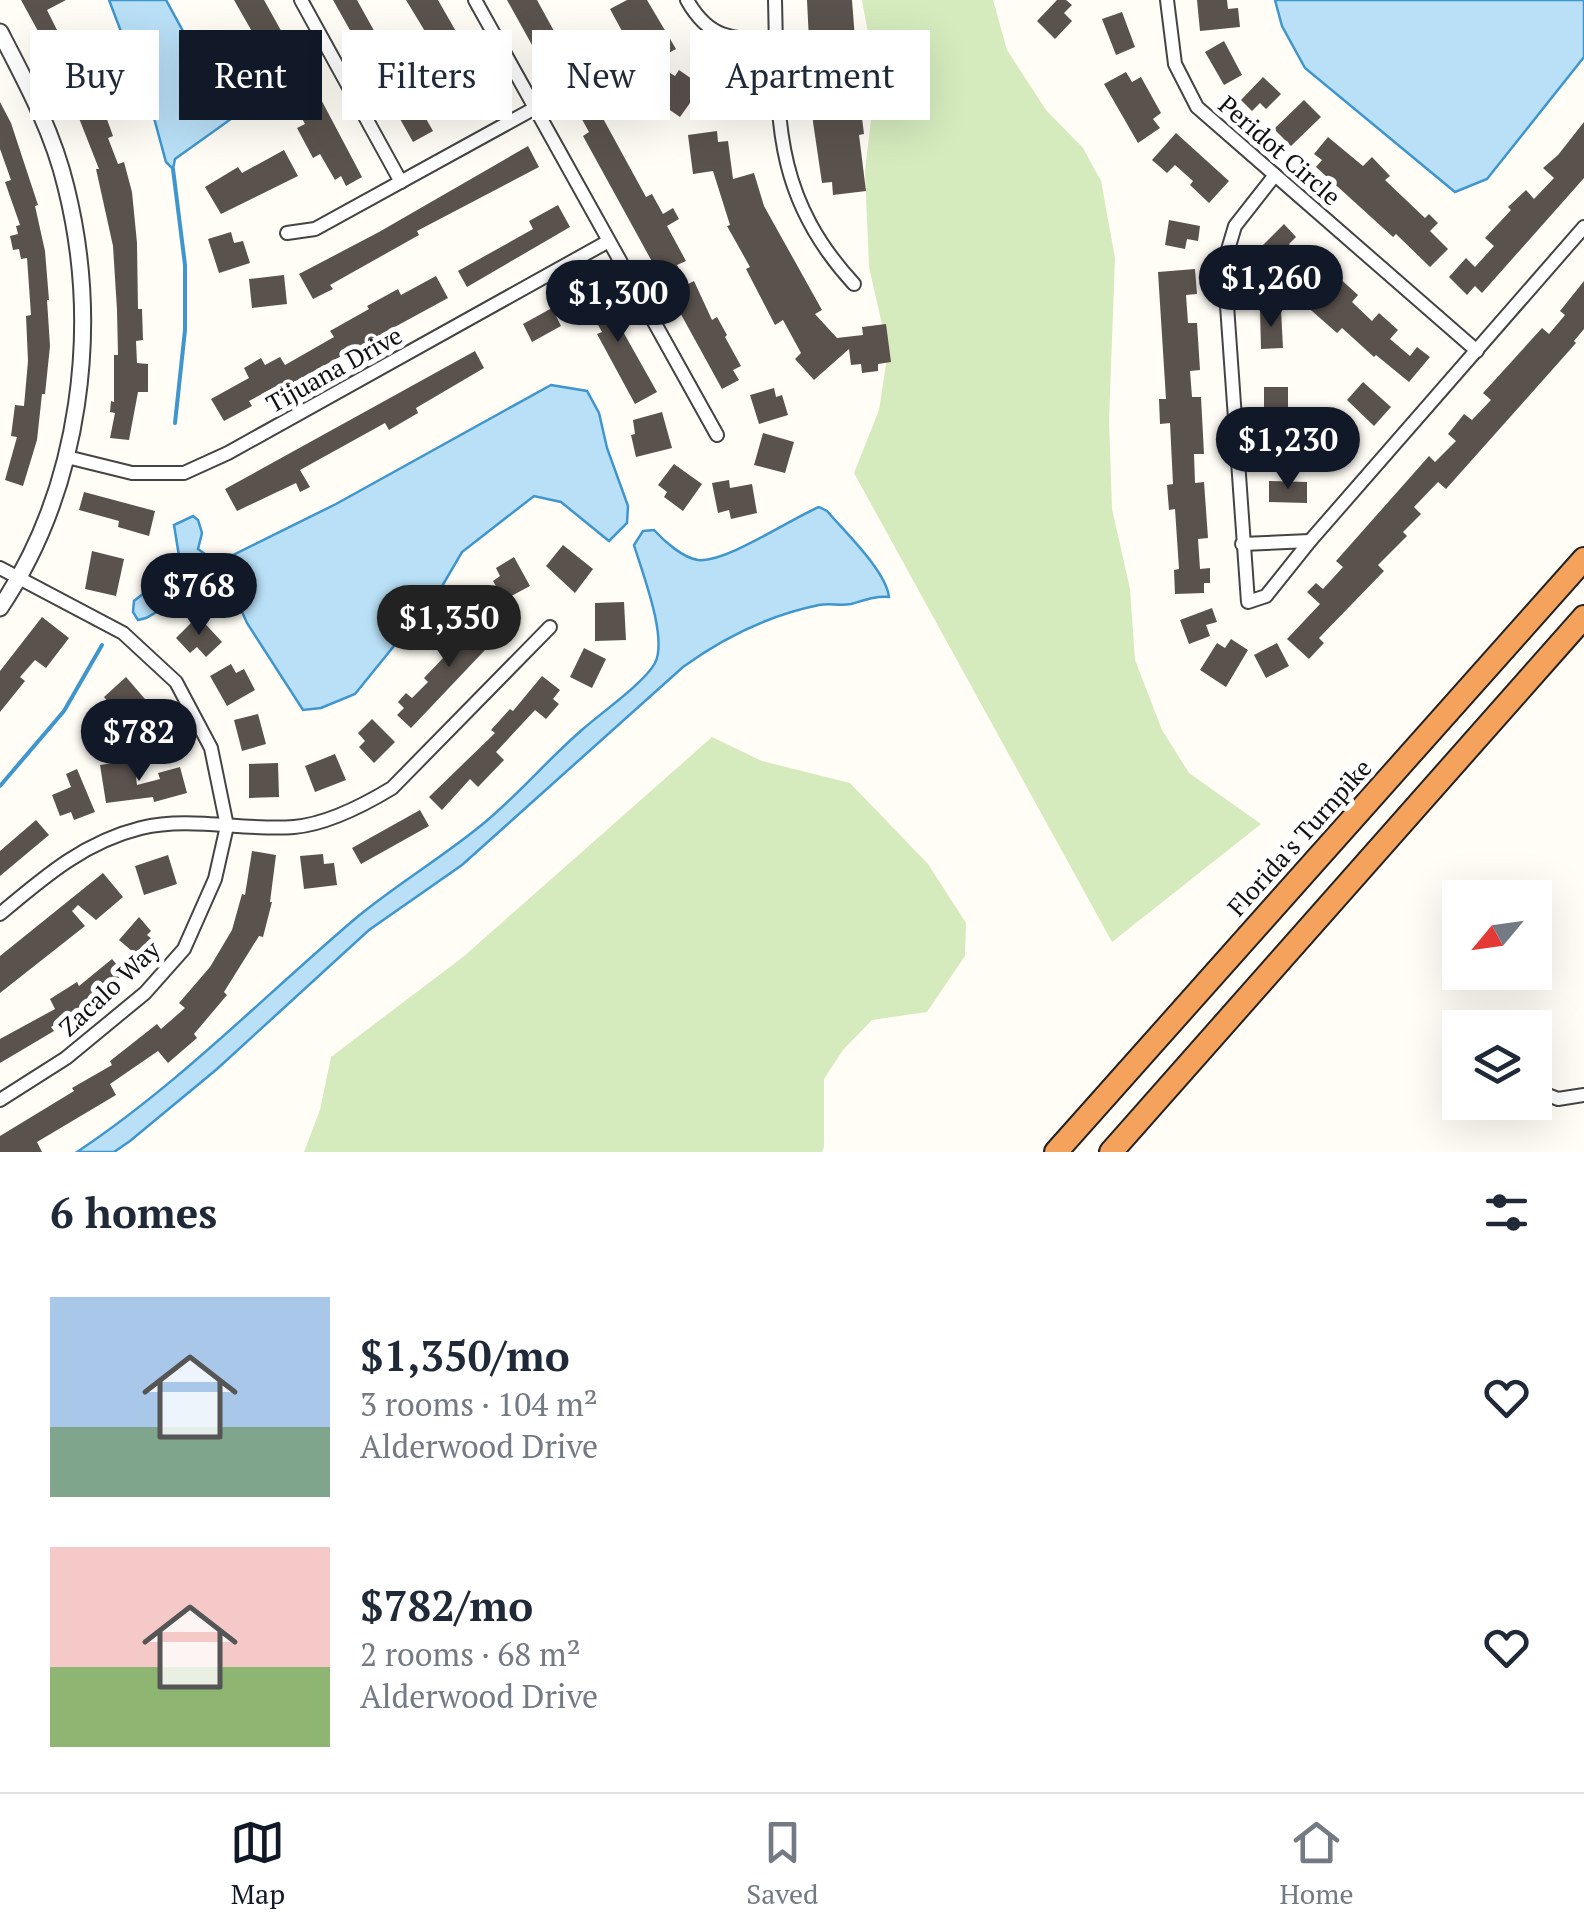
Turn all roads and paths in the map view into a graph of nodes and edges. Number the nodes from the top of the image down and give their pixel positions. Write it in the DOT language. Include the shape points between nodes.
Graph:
graph roads {
  1 [pos="300,0"];
  2 [pos="475,0"];
  3 [pos="687,0"];
  4 [pos="775,0"];
  5 [pos="1167,0"];
  6 [pos="713,30"];
  7 [pos="776,30"];
  8 [pos="0,32"];
  9 [pos="532,103"];
  10 [pos="532,110"];
  11 [pos="542,120"];
  12 [pos="781,120"];
  13 [pos="1275,175"];
  14 [pos="401,182"];
  15 [pos="1584,227"];
  16 [pos="287,233"];
  17 [pos="608,242"];
  18 [pos="854,284"];
  19 [pos="1477,351"];
  20 [pos="716,436"];
  21 [pos="67,458"];
  22 [pos="1310,541"];
  23 [pos="1242,544"];
  24 [pos="1584,559"];
  25 [pos="0,568"];
  26 [pos="19,579"];
  27 [pos="0,608"];
  28 [pos="1584,616"];
  29 [pos="550,626"];
  30 [pos="226,826"];
  31 [pos="0,914"];
  32 [pos="1584,1095"];
  33 [pos="1552,1097"];
  34 [pos="0,1100"];
  35 [pos="1056,1152"];
  36 [pos="1111,1152"];
  1 -- 14 [label="street"];
  2 -- 9 [label="street"];
  3 -- 6 [label="street"];
  4 -- 7 [label="street"];
  5 -- 13 [label="street, Peridot Circle" via="1175,64 1197,107"];
  8 -- 21 [label="street" via="39,107 79,247 83,316"];
  10 -- 14 [label="street"];
  11 -- 17 [label="street"];
  12 -- 18 [label="street" via="792,187"];
  13 -- 19 [label="street, Peridot Circle"];
  13 -- 23 [label="street" via="1235,226 1224,263"];
  14 -- 16 [label="street" via="315,229"];
  15 -- 19 [label="street"];
  17 -- 20 [label="street"];
  17 -- 21 [label="street, Tijuana Drive" via="184,474 132,474"];
  19 -- 22 [label="street"];
  21 -- 26 [label="street"];
  22 -- 23 [label="street"];
  22 -- 23 [label="street" via="1266,596 1248,602"];
  24 -- 35 [label="highway, Florida's Turnpike"];
  25 -- 26 [label="street, Zacalo Way"];
  26 -- 27 [label="street"];
  26 -- 30 [label="street, Zacalo Way" via="123,633 176,682 211,748"];
  28 -- 36 [label="highway"];
  29 -- 30 [label="street" via="392,788 360,807 296,827"];
  30 -- 31 [label="street" via="164,824 93,844"];
  30 -- 34 [label="street, Zacalo Way" via="215,879 184,949 145,993 66,1058"];
  32 -- 33 [label="street"];
}
